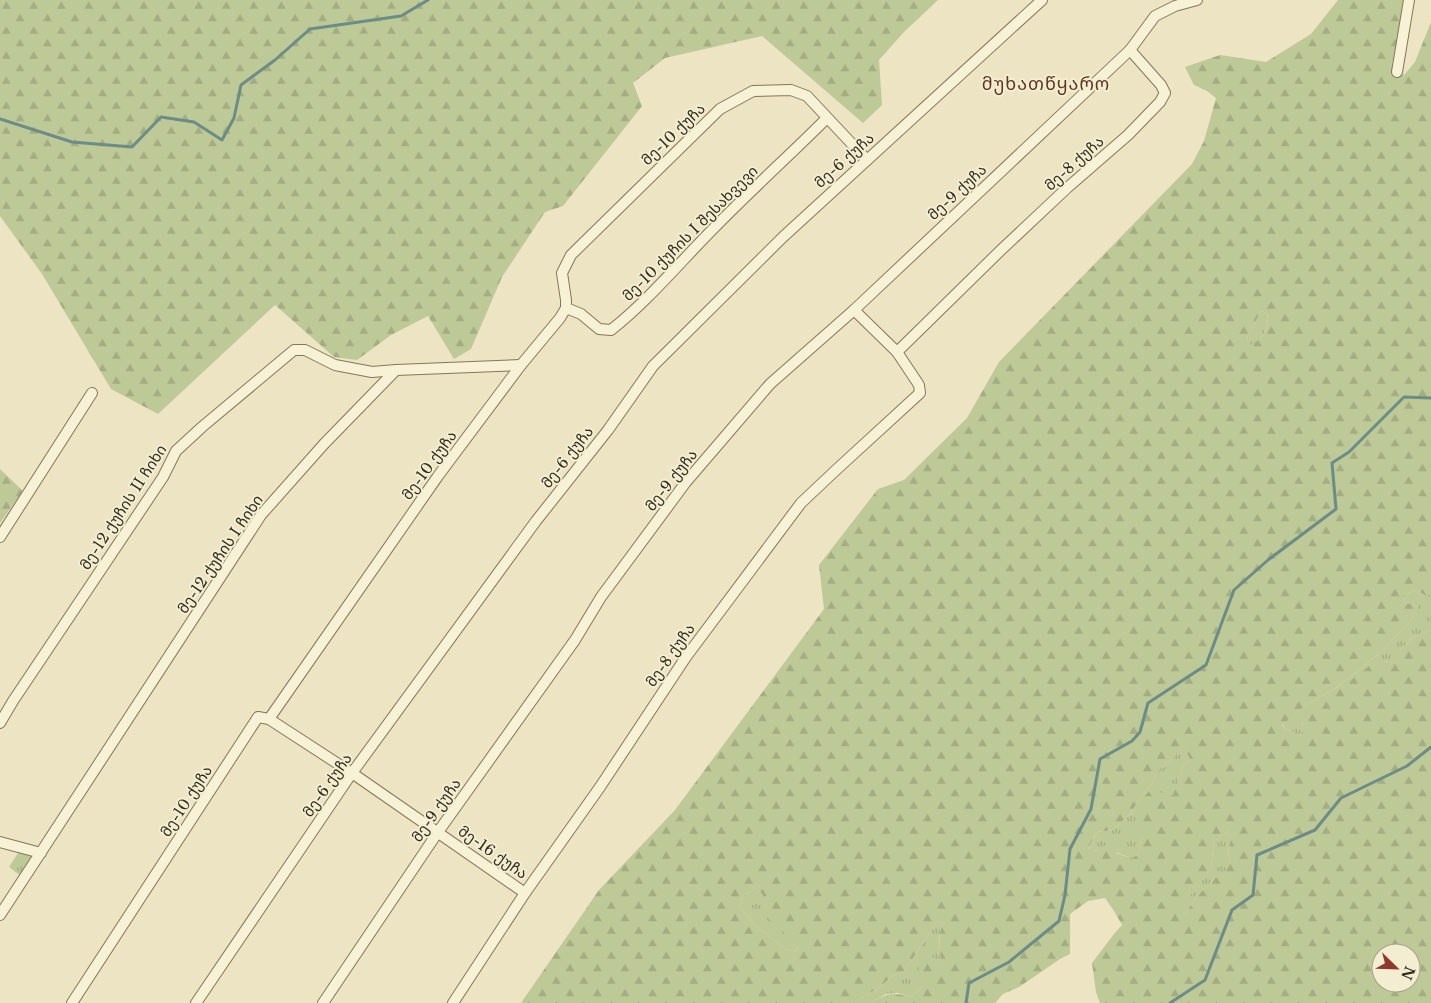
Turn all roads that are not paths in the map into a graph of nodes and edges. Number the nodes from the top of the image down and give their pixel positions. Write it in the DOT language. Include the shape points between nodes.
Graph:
graph roads {
  1 [pos="1042,0"];
  2 [pos="1197,0"];
  3 [pos="1410,0"];
  4 [pos="1130,50"];
  5 [pos="1397,72"];
  6 [pos="827,118"];
  7 [pos="867,160"];
  8 [pos="566,308"];
  9 [pos="854,310"];
  10 [pos="897,352"];
  11 [pos="521,365"];
  12 [pos="396,370"];
  13 [pos="92,393"];
  14 [pos="0,537"];
  15 [pos="269,719"];
  16 [pos="0,723"];
  17 [pos="352,774"];
  18 [pos="438,832"];
  19 [pos="0,842"];
  20 [pos="41,853"];
  21 [pos="525,893"];
  22 [pos="0,915"];
  23 [pos="72,1003"];
  24 [pos="196,1003"];
  25 [pos="323,1003"];
  26 [pos="453,1003"];
  1 -- 7 [label="street, მე-6 ქუჩა"];
  2 -- 4 [label="street" via="1155,16"];
  3 -- 5 [label="street"];
  4 -- 9 [label="street, მე-9 ქუჩა"];
  4 -- 10 [label="street, მე-8 ქუჩა" via="1161,85 1165,93 1160,102"];
  6 -- 7 [label="street, მე-10 ქუჩა"];
  6 -- 8 [label="street, მე-10 ქუჩის I შესახვევი" via="611,330 599,329 581,314"];
  6 -- 8 [label="street, მე-10 ქუჩა" via="807,96 792,90 753,91 720,109 571,255 562,273"];
  7 -- 17 [label="street, მე-6 ქუჩა" via="653,366"];
  8 -- 11 [label="street, მე-10 ქუჩა"];
  9 -- 10 [label="street, მე-8 ქუჩა"];
  9 -- 18 [label="street, მე-9 ქუჩა" via="770,384 686,482"];
  10 -- 21 [label="street, მე-8 ქუჩა" via="919,385 920,393 801,503 686,657"];
  11 -- 12 [label="street"];
  11 -- 15 [label="street, მე-10 ქუჩა" via="438,476"];
  12 -- 16 [label="street, მე-12 ქუჩის II ჩიხი" via="372,372 335,365 305,350 294,350 202,427 176,452 163,477"];
  12 -- 20 [label="street, მე-12 ქუჩის I ჩიხი" via="260,515"];
  13 -- 14 [label="street"];
  15 -- 17 [label="street, მე-16 ქუჩა"];
  15 -- 23 [label="street, მე-10 ქუჩა" via="258,718"];
  17 -- 18 [label="street, მე-16 ქუჩა"];
  17 -- 24 [label="street, მე-6 ქუჩა"];
  18 -- 21 [label="street, მე-16 ქუჩა"];
  18 -- 25 [label="street, მე-9 ქუჩა"];
  19 -- 20 [label="street"];
  20 -- 22 [label="street, მე-12 ქუჩის I ჩიხი"];
  21 -- 26 [label="street, მე-8 ქუჩა"];
}
